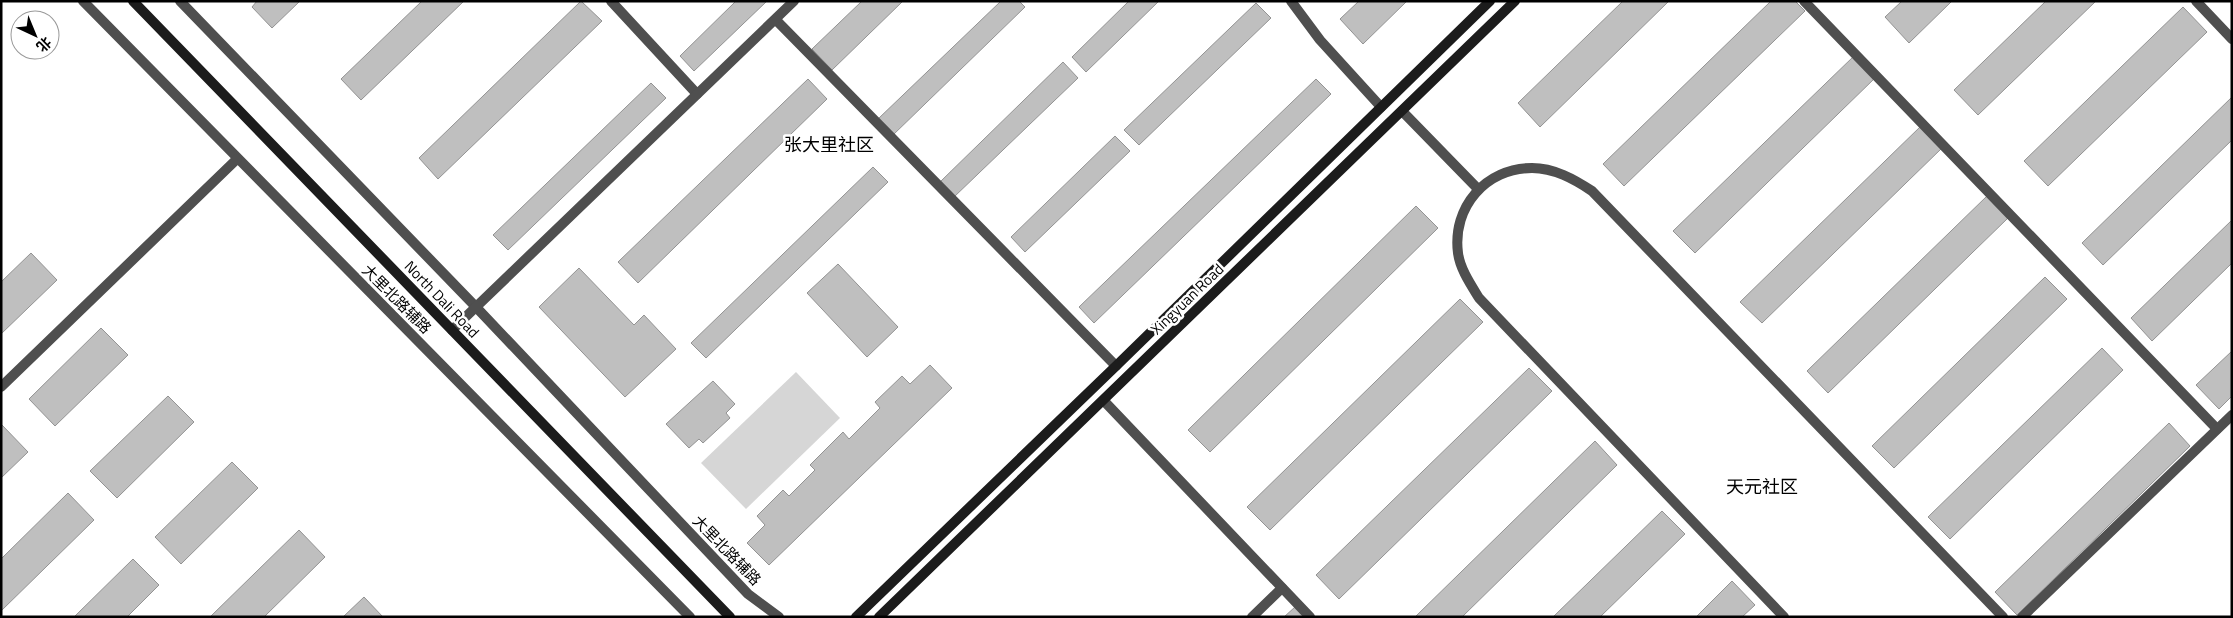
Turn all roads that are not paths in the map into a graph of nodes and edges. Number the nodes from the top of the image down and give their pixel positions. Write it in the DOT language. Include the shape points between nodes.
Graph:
graph roads {
  1 [pos="83,1"];
  2 [pos="133,1"];
  3 [pos="180,1"];
  4 [pos="611,1"];
  5 [pos="794,1"];
  6 [pos="1291,1"];
  7 [pos="1490,1"];
  8 [pos="1515,1"];
  9 [pos="1804,1"];
  10 [pos="2196,1"];
  11 [pos="776,20"];
  12 [pos="2232,39"];
  13 [pos="698,94"];
  14 [pos="1381,107"];
  15 [pos="1402,111"];
  16 [pos="236,159"];
  17 [pos="1478,189"];
  18 [pos="475,306"];
  19 [pos="452,330"];
  20 [pos="1116,366"];
  21 [pos="1,387"];
  22 [pos="1104,401"];
  23 [pos="2232,415"];
  24 [pos="2217,429"];
  25 [pos="1282,588"];
  26 [pos="690,617"];
  27 [pos="730,617"];
  28 [pos="779,617"];
  29 [pos="856,617"];
  30 [pos="879,617"];
  31 [pos="1252,617"];
  32 [pos="1310,617"];
  33 [pos="1784,617"];
  34 [pos="2003,617"];
  35 [pos="2022,617"];
  1 -- 16 [label="street, 大里北路辅路"];
  2 -- 19 [label="main road, North Dali Road"];
  3 -- 18 [label="street, 大里北路辅路"];
  4 -- 13 [label="street"];
  5 -- 11 [label="street"];
  6 -- 14 [label="street" via="1320,40"];
  7 -- 14 [label="main road, Xingyuan Road"];
  8 -- 15 [label="main road, Xingyuan Road"];
  9 -- 24 [label="street"];
  10 -- 12 [label="street"];
  11 -- 13 [label="street"];
  11 -- 20 [label="street"];
  13 -- 18 [label="street"];
  14 -- 20 [label="main road, Xingyuan Road"];
  15 -- 17 [label="street"];
  15 -- 22 [label="main road, Xingyuan Road"];
  16 -- 21 [label="street"];
  16 -- 26 [label="street, 大里北路辅路"];
  17 -- 33 [label="street" via="1464,208 1457,231 1458,255 1479,298"];
  17 -- 34 [label="street" via="1514,169 1534,168 1574,179 1592,191"];
  18 -- 19 [label="street"];
  18 -- 28 [label="street, 大里北路辅路" via="748,594"];
  19 -- 27 [label="main road, North Dali Road"];
  20 -- 29 [label="main road, Xingyuan Road"];
  22 -- 25 [label="street"];
  22 -- 30 [label="main road, Xingyuan Road"];
  23 -- 24 [label="street"];
  24 -- 35 [label="street"];
  25 -- 31 [label="street"];
  25 -- 32 [label="street"];
}
